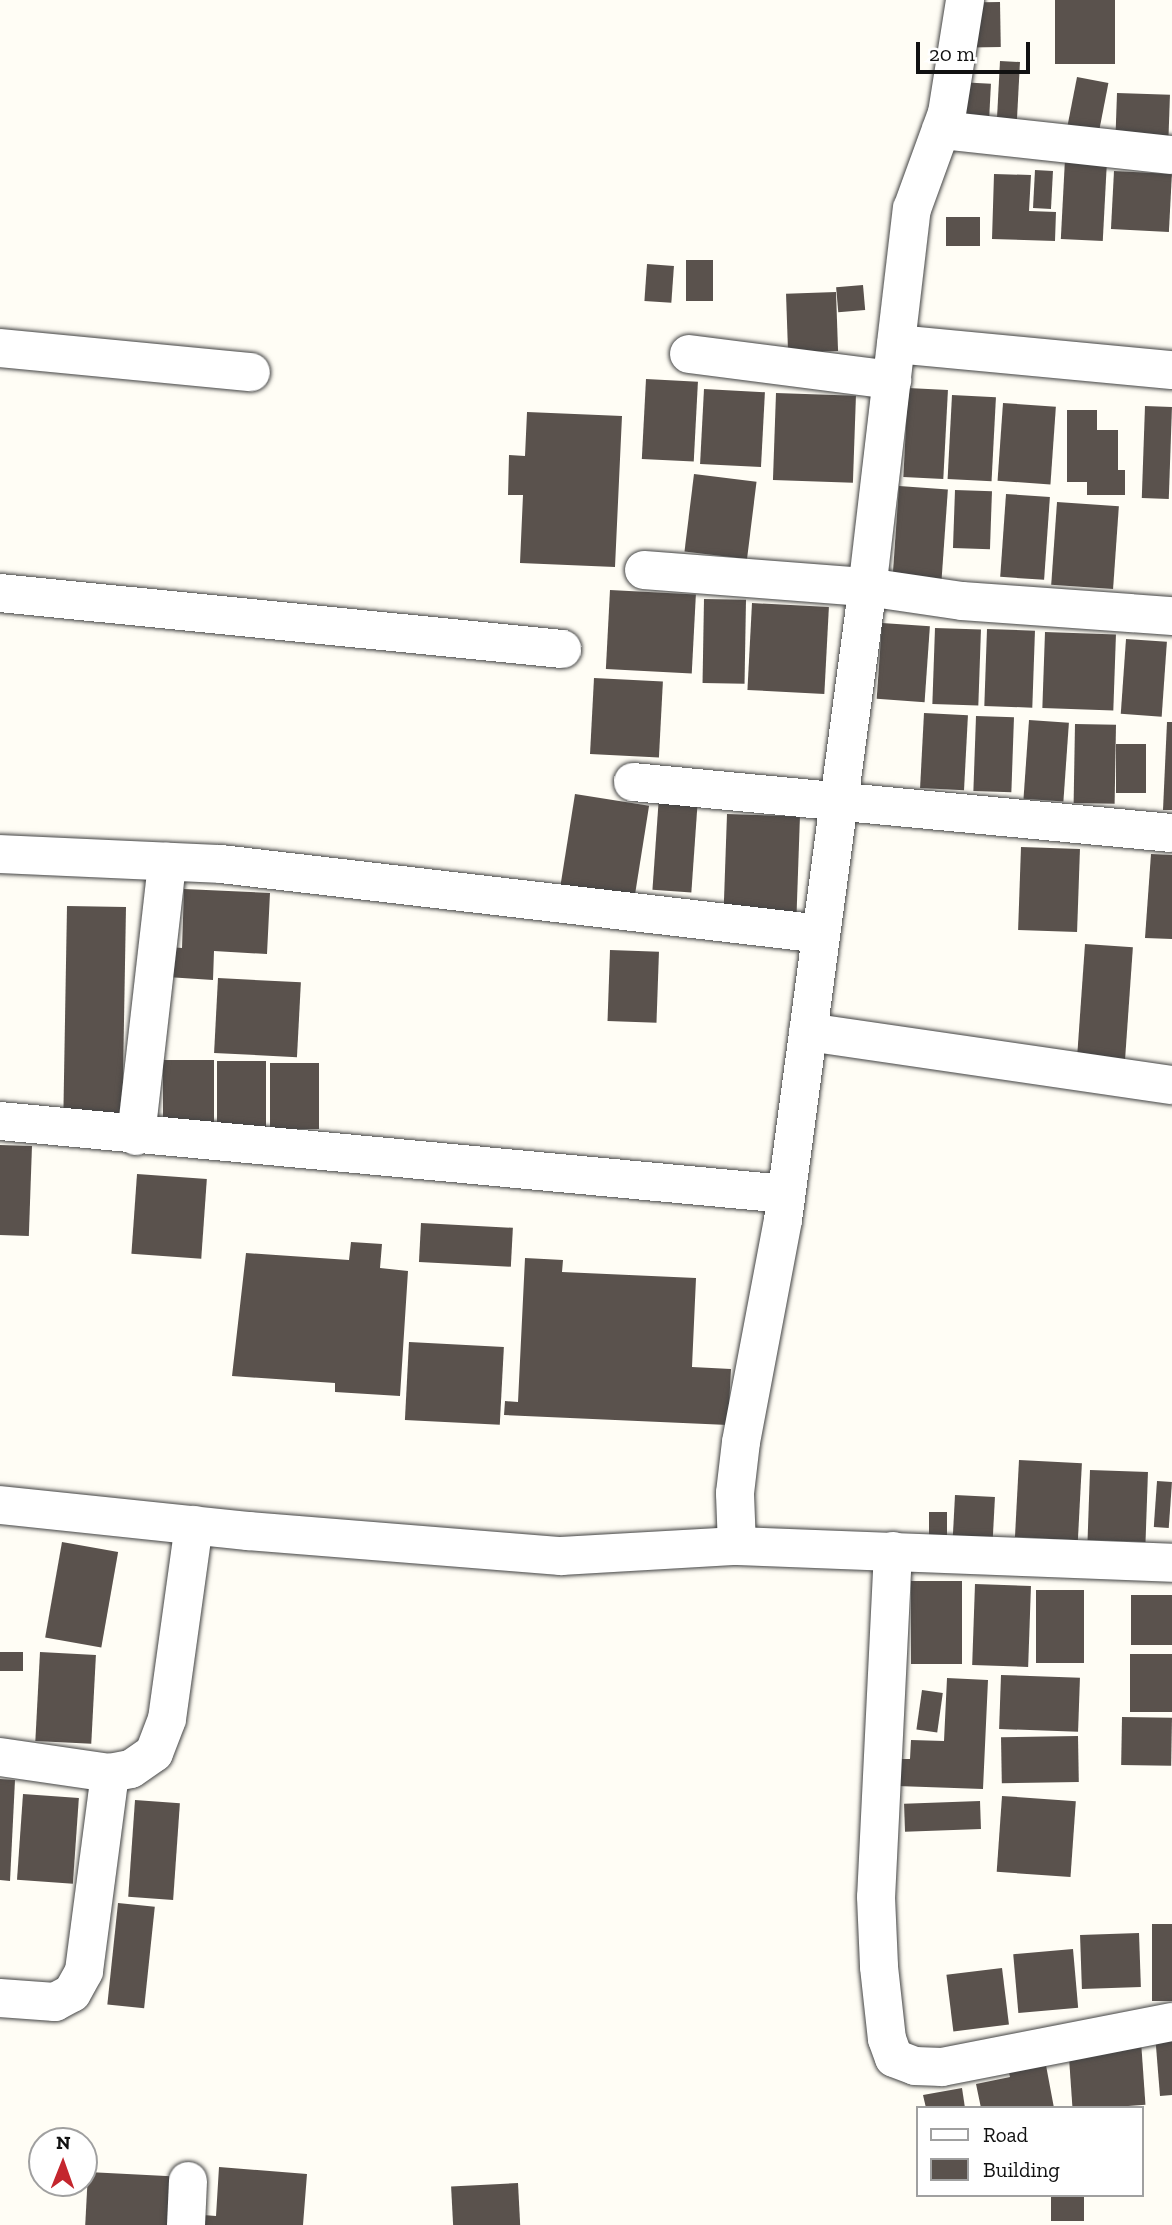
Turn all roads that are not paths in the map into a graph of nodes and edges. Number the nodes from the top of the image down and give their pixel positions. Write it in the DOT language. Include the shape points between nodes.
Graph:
graph roads {
  1 [pos="965,0"];
  2 [pos="941,130"];
  3 [pos="1172,155"];
  4 [pos="0,348"];
  5 [pos="689,354"];
  6 [pos="894,362"];
  7 [pos="1172,370"];
  8 [pos="251,372"];
  9 [pos="644,570"];
  10 [pos="867,587"];
  11 [pos="0,593"];
  12 [pos="1172,616"];
  13 [pos="562,649"];
  14 [pos="633,782"];
  15 [pos="839,804"];
  16 [pos="1172,833"];
  17 [pos="0,854"];
  18 [pos="167,862"];
  19 [pos="821,934"];
  20 [pos="808,1032"];
  21 [pos="1172,1085"];
  22 [pos="0,1121"];
  23 [pos="136,1136"];
  24 [pos="786,1194"];
  25 [pos="0,1505"];
  26 [pos="194,1525"];
  27 [pos="737,1546"];
  28 [pos="893,1552"];
  29 [pos="1172,1563"];
  30 [pos="0,1757"];
  31 [pos="110,1773"];
  32 [pos="0,1998"];
  33 [pos="1172,2022"];
  34 [pos="188,2181"];
  35 [pos="186,2225"];
  1 -- 2 [label="street"];
  2 -- 3 [label="street"];
  2 -- 6 [label="street" via="912,209"];
  4 -- 8 [label="street"];
  5 -- 6 [label="street"];
  6 -- 7 [label="street"];
  6 -- 10 [label="street"];
  9 -- 10 [label="street"];
  10 -- 12 [label="street" via="962,601"];
  10 -- 15 [label="street"];
  11 -- 13 [label="street"];
  14 -- 15 [label="street"];
  15 -- 16 [label="street"];
  15 -- 19 [label="street"];
  17 -- 18 [label="street"];
  18 -- 19 [label="street" via="221,864"];
  18 -- 23 [label="street"];
  19 -- 20 [label="street"];
  20 -- 21 [label="street"];
  20 -- 24 [label="street"];
  22 -- 23 [label="street"];
  23 -- 24 [label="street"];
  24 -- 27 [label="street" via="741,1442 735,1493"];
  25 -- 26 [label="street"];
  26 -- 27 [label="street" via="561,1556"];
  26 -- 31 [label="street" via="167,1719 155,1753 131,1769"];
  27 -- 28 [label="street"];
  28 -- 29 [label="street"];
  28 -- 33 [label="street" via="876,1897 878,1967 887,2039 894,2058 915,2066 942,2067"];
  30 -- 31 [label="street"];
  31 -- 32 [label="street" via="85,1971 72,1993 55,2002"];
  34 -- 35 [label="street"];
}
